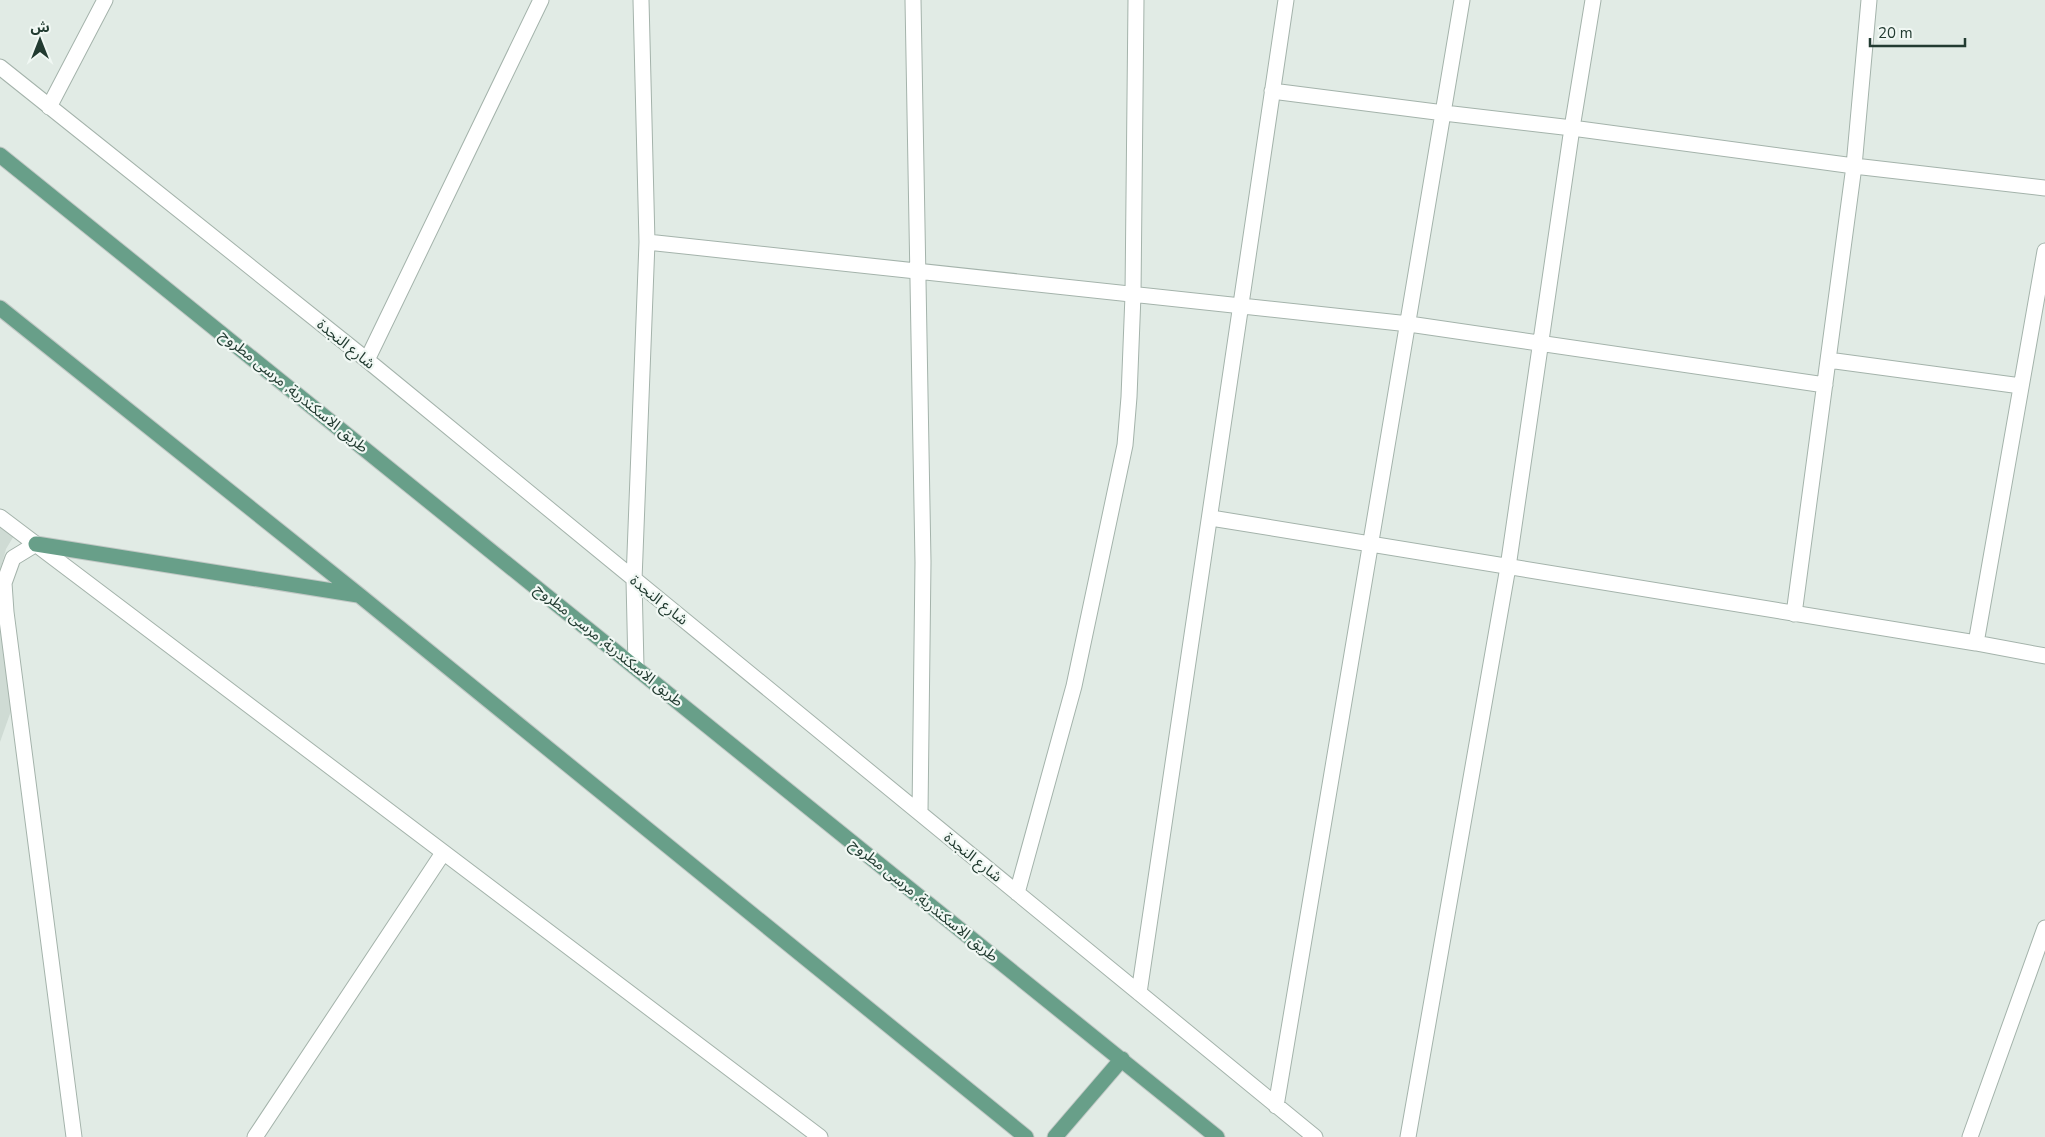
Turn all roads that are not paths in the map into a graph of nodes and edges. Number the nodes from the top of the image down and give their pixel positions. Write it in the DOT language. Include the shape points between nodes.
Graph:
graph roads {
  1 [pos="105,0"];
  2 [pos="541,0"];
  3 [pos="641,0"];
  4 [pos="913,0"];
  5 [pos="1136,0"];
  6 [pos="1286,0"];
  7 [pos="1462,0"];
  8 [pos="1594,0"];
  9 [pos="1869,0"];
  10 [pos="0,67"];
  11 [pos="1272,91"];
  12 [pos="49,107"];
  13 [pos="1444,114"];
  14 [pos="1572,128"];
  15 [pos="0,155"];
  16 [pos="1854,166"];
  17 [pos="2045,188"];
  18 [pos="647,242"];
  19 [pos="2045,251"];
  20 [pos="918,271"];
  21 [pos="1133,295"];
  22 [pos="1242,305"];
  23 [pos="0,308"];
  24 [pos="1409,324"];
  25 [pos="1540,344"];
  26 [pos="367,360"];
  27 [pos="1828,360"];
  28 [pos="1825,384"];
  29 [pos="2021,386"];
  30 [pos="0,517"];
  31 [pos="1210,518"];
  32 [pos="36,544"];
  33 [pos="1372,544"];
  34 [pos="1508,567"];
  35 [pos="634,580"];
  36 [pos="359,595"];
  37 [pos="1794,614"];
  38 [pos="1976,644"];
  39 [pos="2045,656"];
  40 [pos="636,667"];
  41 [pos="920,813"];
  42 [pos="443,853"];
  43 [pos="1017,893"];
  44 [pos="2045,928"];
  45 [pos="1139,993"];
  46 [pos="1122,1059"];
  47 [pos="1276,1106"];
  48 [pos="74,1137"];
  49 [pos="255,1137"];
  50 [pos="820,1137"];
  51 [pos="1026,1137"];
  52 [pos="1055,1137"];
  53 [pos="1217,1137"];
  54 [pos="1315,1137"];
  55 [pos="1408,1137"];
  56 [pos="1970,1137"];
  1 -- 12 [label="street"];
  2 -- 26 [label="street"];
  3 -- 18 [label="street"];
  4 -- 20 [label="street"];
  5 -- 21 [label="street"];
  6 -- 11 [label="street"];
  7 -- 13 [label="street"];
  8 -- 14 [label="street"];
  9 -- 16 [label="street"];
  10 -- 12 [label="street, شارع النجدة"];
  11 -- 13 [label="street"];
  11 -- 22 [label="street"];
  12 -- 26 [label="street, شارع النجدة"];
  13 -- 14 [label="street"];
  13 -- 24 [label="street"];
  14 -- 16 [label="street"];
  14 -- 25 [label="street"];
  15 -- 40 [label="main road, طريق الاسكندرية, مرسى مطروح"];
  16 -- 17 [label="street"];
  16 -- 27 [label="street"];
  18 -- 20 [label="street"];
  18 -- 35 [label="street"];
  19 -- 29 [label="street"];
  20 -- 21 [label="street"];
  20 -- 41 [label="street" via="923,562"];
  21 -- 22 [label="street"];
  21 -- 43 [label="street" via="1125,445 1115,497 1074,686"];
  22 -- 24 [label="street"];
  22 -- 31 [label="street"];
  23 -- 36 [label="main road"];
  24 -- 25 [label="street"];
  24 -- 33 [label="street"];
  25 -- 28 [label="street"];
  25 -- 34 [label="street"];
  26 -- 35 [label="street, شارع النجدة"];
  27 -- 28 [label="street"];
  27 -- 29 [label="street"];
  28 -- 37 [label="street"];
  29 -- 38 [label="street"];
  30 -- 32 [label="street"];
  31 -- 33 [label="street"];
  31 -- 45 [label="street"];
  32 -- 36 [label="main road"];
  32 -- 42 [label="street"];
  32 -- 48 [label="street" via="13,558 4,583"];
  33 -- 34 [label="street"];
  33 -- 47 [label="street"];
  34 -- 37 [label="street"];
  34 -- 55 [label="street"];
  35 -- 40 [label="street"];
  35 -- 41 [label="street, شارع النجدة"];
  36 -- 51 [label="main road"];
  37 -- 38 [label="street"];
  38 -- 39 [label="street"];
  40 -- 46 [label="main road, طريق الاسكندرية, مرسى مطروح"];
  41 -- 43 [label="street, شارع النجدة"];
  42 -- 49 [label="street"];
  42 -- 50 [label="street"];
  43 -- 45 [label="street, شارع النجدة"];
  44 -- 56 [label="street"];
  45 -- 47 [label="street, شارع النجدة"];
  46 -- 52 [label="main road"];
  46 -- 53 [label="main road, طريق الاسكندرية, مرسى مطروح"];
  47 -- 54 [label="street, شارع النجدة"];
}
